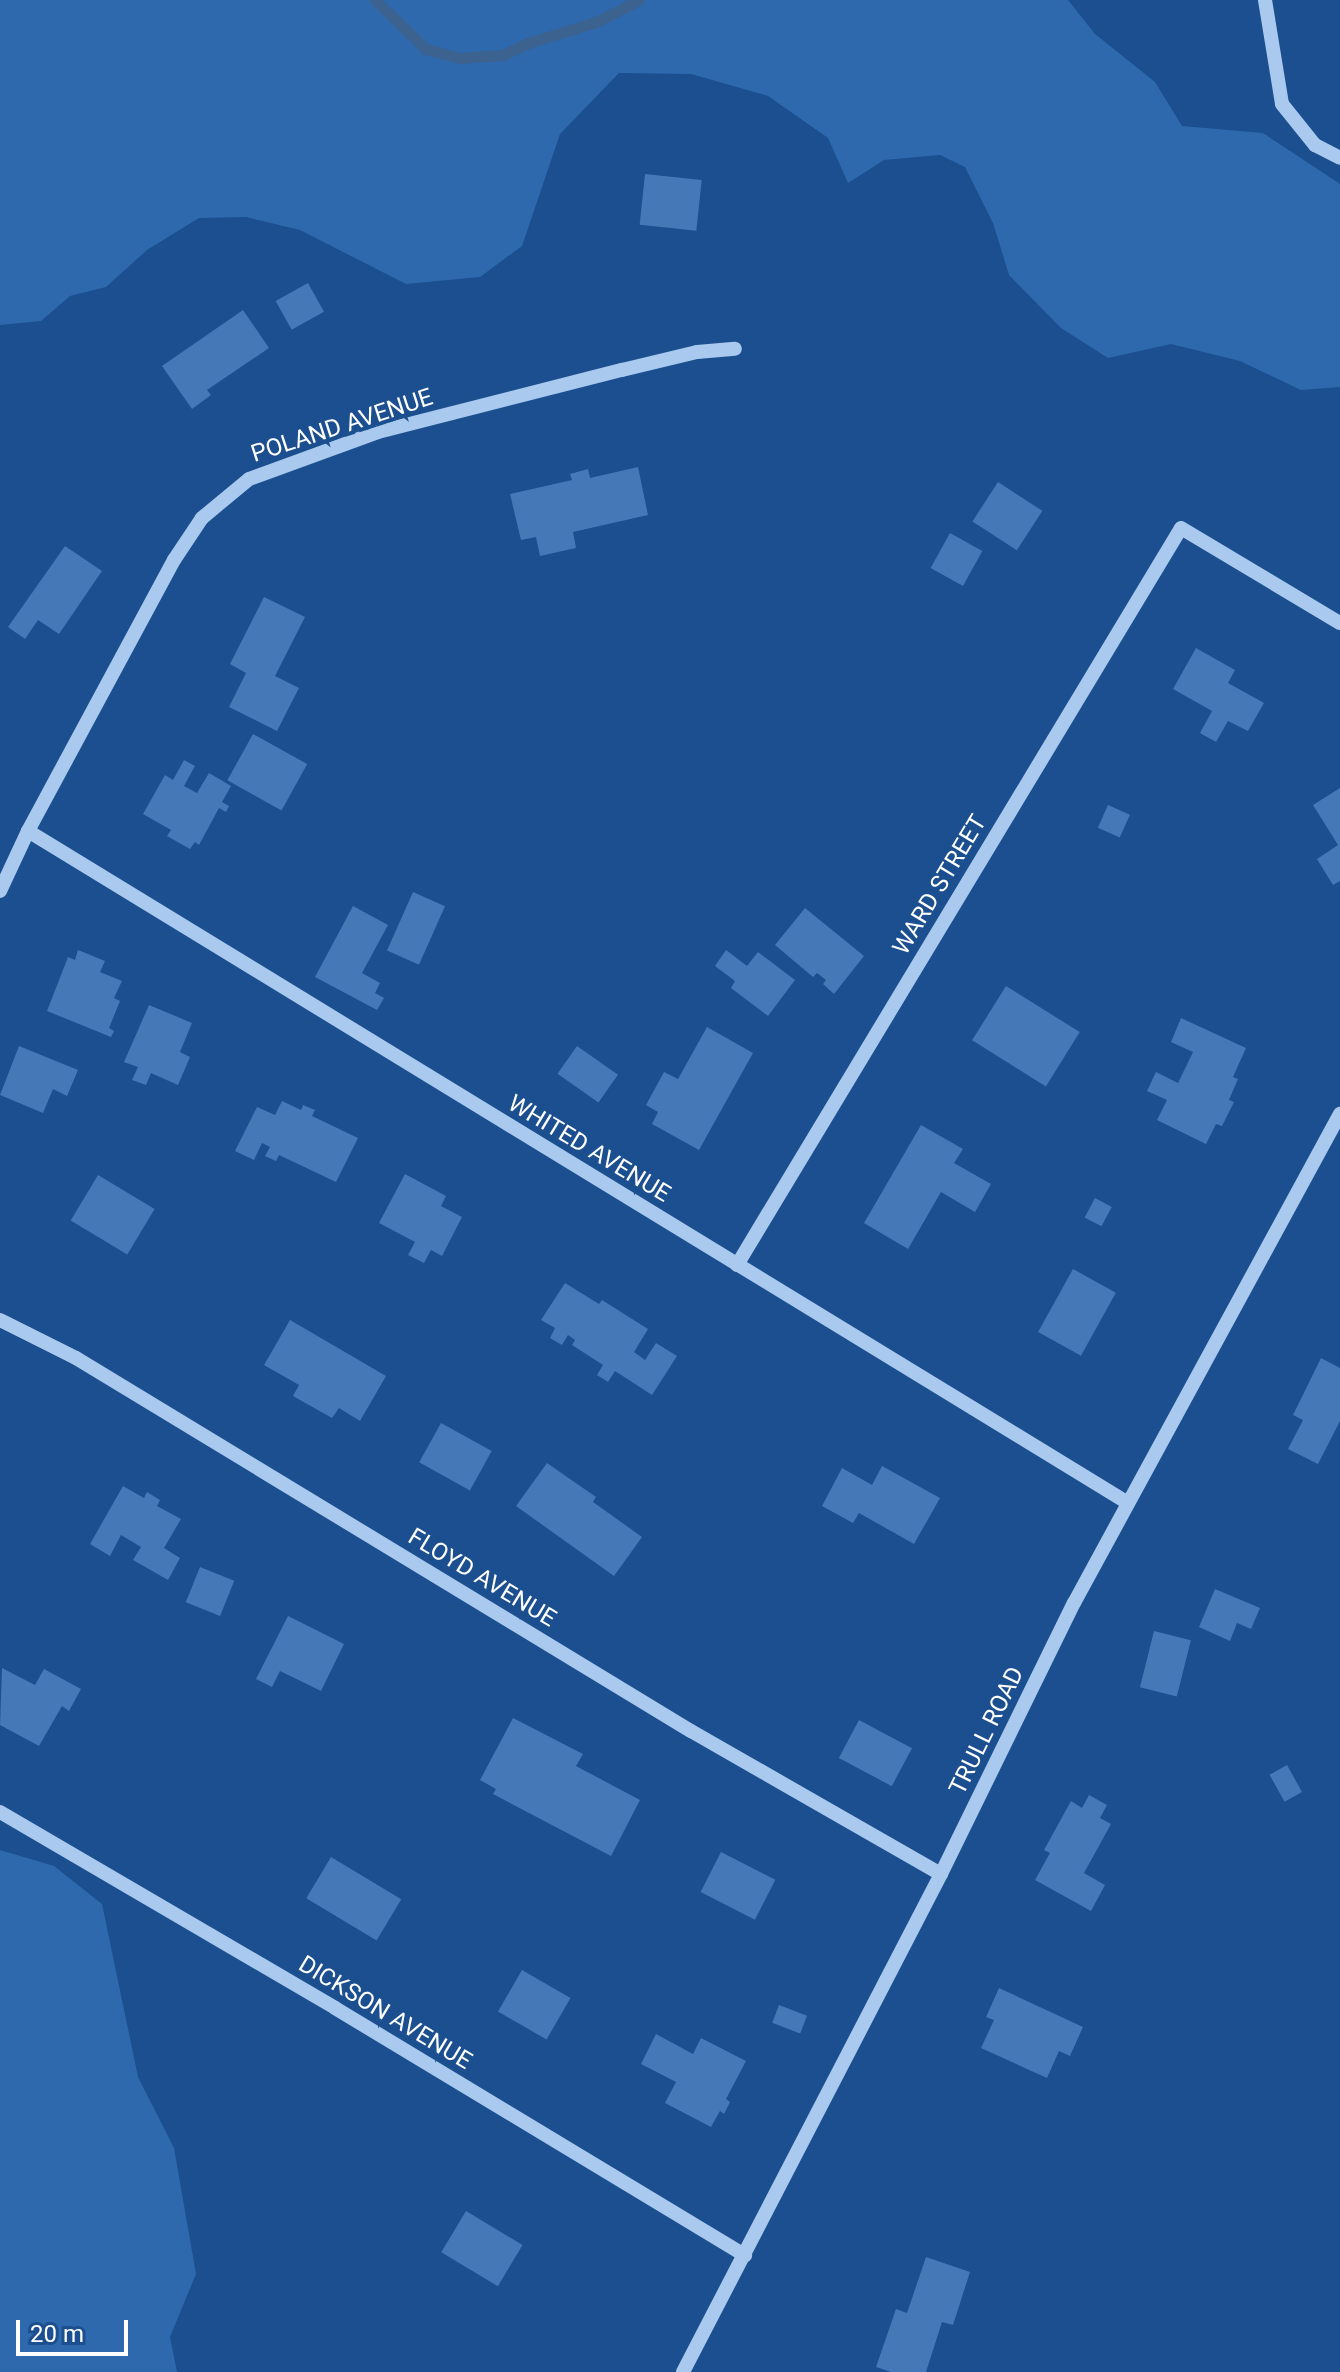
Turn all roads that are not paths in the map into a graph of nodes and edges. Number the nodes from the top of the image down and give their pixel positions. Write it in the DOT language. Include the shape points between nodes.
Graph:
graph roads {
  1 [pos="1265,0"];
  2 [pos="1340,158"];
  3 [pos="735,349"];
  4 [pos="1340,623"];
  5 [pos="28,831"];
  6 [pos="0,891"];
  7 [pos="1340,1114"];
  8 [pos="737,1265"];
  9 [pos="0,1320"];
  10 [pos="1128,1503"];
  11 [pos="0,1812"];
  12 [pos="941,1874"];
  13 [pos="745,2255"];
  14 [pos="683,2372"];
  1 -- 2 [label="street" via="1282,104 1315,145"];
  3 -- 5 [label="street, POLAND AVENUE" via="697,352 378,432 249,479 202,518 174,560"];
  4 -- 8 [label="street, WARD STREET" via="1181,528"];
  5 -- 6 [label="street, POLAND AVENUE"];
  5 -- 8 [label="street, WHITED AVENUE"];
  7 -- 10 [label="street, TRULL ROAD"];
  8 -- 10 [label="street, WHITED AVENUE"];
  9 -- 12 [label="street, FLOYD AVENUE" via="76,1358 691,1731"];
  10 -- 12 [label="street, TRULL ROAD"];
  11 -- 13 [label="street, DICKSON AVENUE"];
  12 -- 13 [label="street, TRULL ROAD"];
  13 -- 14 [label="street, TRULL ROAD"];
}
